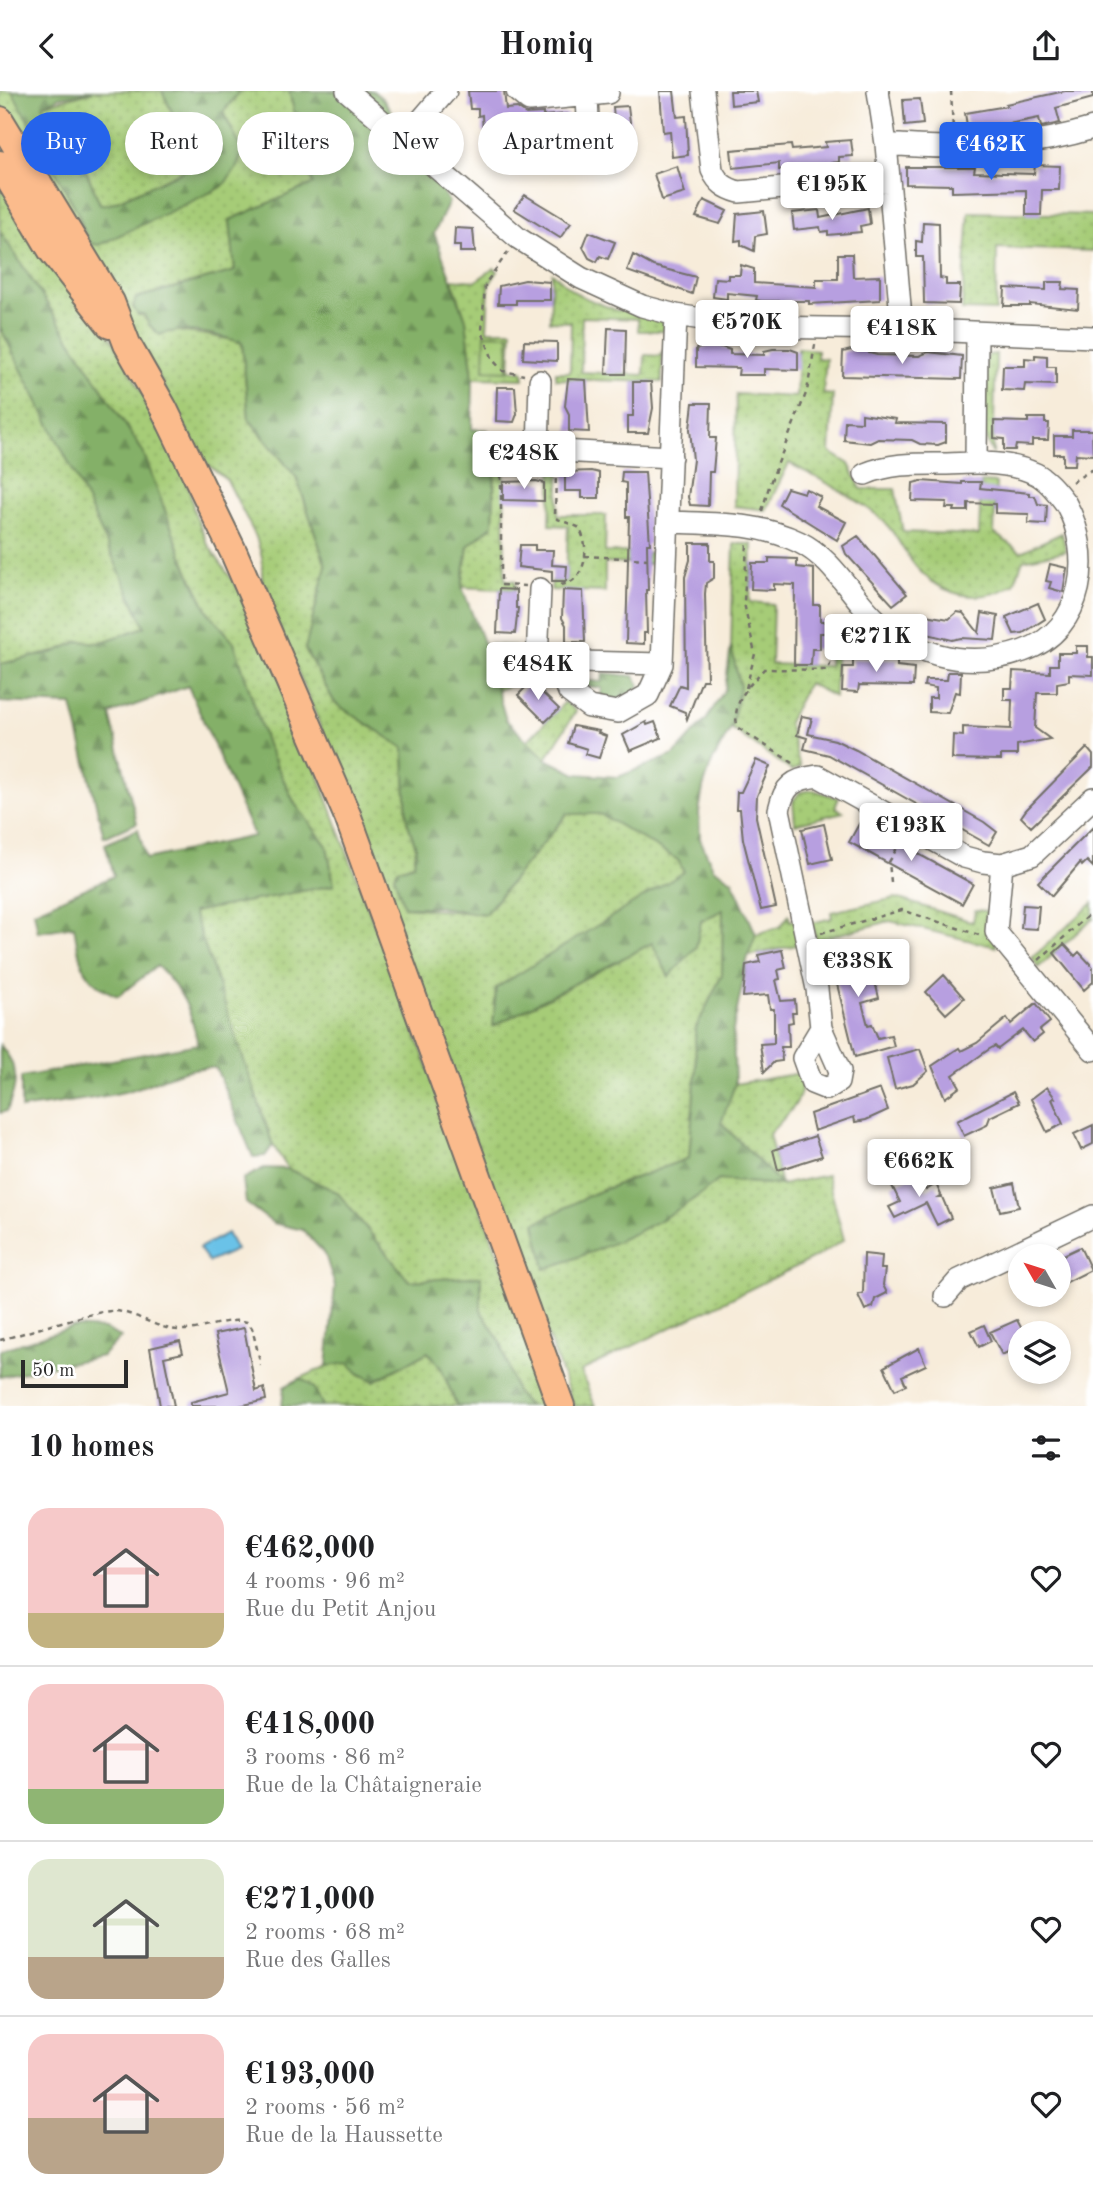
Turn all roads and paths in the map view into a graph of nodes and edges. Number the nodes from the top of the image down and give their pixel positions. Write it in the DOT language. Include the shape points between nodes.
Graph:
graph roads {
  1 [pos="347,91"];
  2 [pos="446,91"];
  3 [pos="517,91"];
  4 [pos="703,91"];
  5 [pos="878,91"];
  6 [pos="951,91"];
  7 [pos="608,93"];
  8 [pos="587,96"];
  9 [pos="371,112"];
  10 [pos="428,112"];
  11 [pos="588,112"];
  12 [pos="0,120"];
  13 [pos="1093,128"];
  14 [pos="886,144"];
  15 [pos="954,148"];
  16 [pos="0,164"];
  17 [pos="444,175"];
  18 [pos="888,182"];
  19 [pos="518,239"];
  20 [pos="676,315"];
  21 [pos="819,329"];
  22 [pos="902,329"];
  23 [pos="977,334"];
  24 [pos="1093,337"];
  25 [pos="127,344"];
  26 [pos="540,381"];
  27 [pos="505,449"];
  28 [pos="547,455"];
  29 [pos="671,457"];
  30 [pos="976,463"];
  31 [pos="1093,469"];
  32 [pos="865,474"];
  33 [pos="1058,492"];
  34 [pos="669,522"];
  35 [pos="753,527"];
  36 [pos="584,556"];
  37 [pos="653,559"];
  38 [pos="545,587"];
  39 [pos="866,610"];
  40 [pos="558,664"];
  41 [pos="662,664"];
  42 [pos="746,689"];
  43 [pos="798,767"];
  44 [pos="1093,798"];
  45 [pos="910,826"];
  46 [pos="1002,864"];
  47 [pos="891,882"];
  48 [pos="1093,911"];
  49 [pos="805,936"];
  50 [pos="1002,942"];
  51 [pos="1033,965"];
  52 [pos="821,1028"];
  53 [pos="1093,1050"];
  54 [pos="1093,1216"];
  55 [pos="945,1296"];
  56 [pos="0,1340"];
  57 [pos="261,1365"];
  58 [pos="561,1406"];
  1 -- 9 [label="street"];
  2 -- 10 [label="street"];
  3 -- 8 [label="street" via="529,101"];
  4 -- 18 [label="street" via="712,170 727,188 738,192"];
  5 -- 14 [label="street"];
  6 -- 15 [label="path"];
  7 -- 8 [label="street"];
  8 -- 11 [label="street"];
  12 -- 25 [label="main road" via="111,303"];
  13 -- 15 [label="street" via="1021,144"];
  14 -- 15 [label="street"];
  14 -- 18 [label="street"];
  16 -- 25 [label="main road" via="66,270"];
  17 -- 19 [label="street"];
  18 -- 22 [label="street"];
  19 -- 20 [label="street" via="613,294"];
  19 -- 26 [label="path" via="485,284 482,331 493,360 503,371"];
  20 -- 21 [label="street" via="754,327"];
  20 -- 29 [label="street"];
  21 -- 22 [label="street"];
  21 -- 35 [label="path" via="807,391"];
  22 -- 23 [label="street"];
  23 -- 24 [label="street"];
  23 -- 30 [label="street"];
  25 -- 58 [label="main road" via="234,553 348,817"];
  26 -- 28 [label="street"];
  27 -- 28 [label="street"];
  27 -- 38 [label="path" via="500,468 501,585"];
  28 -- 29 [label="street"];
  28 -- 36 [label="path" via="554,515 581,531"];
  29 -- 34 [label="street"];
  30 -- 32 [label="street" via="887,465"];
  30 -- 33 [label="street" via="1009,465 1038,475"];
  31 -- 33 [label="path"];
  33 -- 39 [label="street" via="1078,520 1087,570 1079,602 1056,631 1026,651 971,661 942,657 890,631"];
  34 -- 35 [label="street"];
  34 -- 41 [label="street"];
  35 -- 39 [label="street" via="800,542 822,558"];
  35 -- 42 [label="path" via="744,593 755,655"];
  36 -- 37 [label="path"];
  36 -- 38 [label="path" via="583,568 574,581"];
  38 -- 40 [label="street" via="537,661"];
  39 -- 42 [label="path" via="834,652 828,670 764,669"];
  40 -- 41 [label="street"];
  40 -- 41 [label="street" via="569,692 589,707 618,712 648,695"];
  42 -- 43 [label="path" via="736,710 738,728"];
  44 -- 46 [label="street" via="1032,855"];
  45 -- 46 [label="street" via="964,857"];
  45 -- 47 [label="path" via="889,862"];
  45 -- 49 [label="street" via="818,776 793,781 783,792 779,810"];
  46 -- 50 [label="street" via="996,932"];
  48 -- 51 [label="path"];
  49 -- 50 [label="path" via="902,910"];
  49 -- 52 [label="street"];
  50 -- 53 [label="street"];
  54 -- 55 [label="street" via="958,1280"];
  56 -- 57 [label="path" via="113,1311 170,1330 187,1331 236,1320 252,1328"];
}
